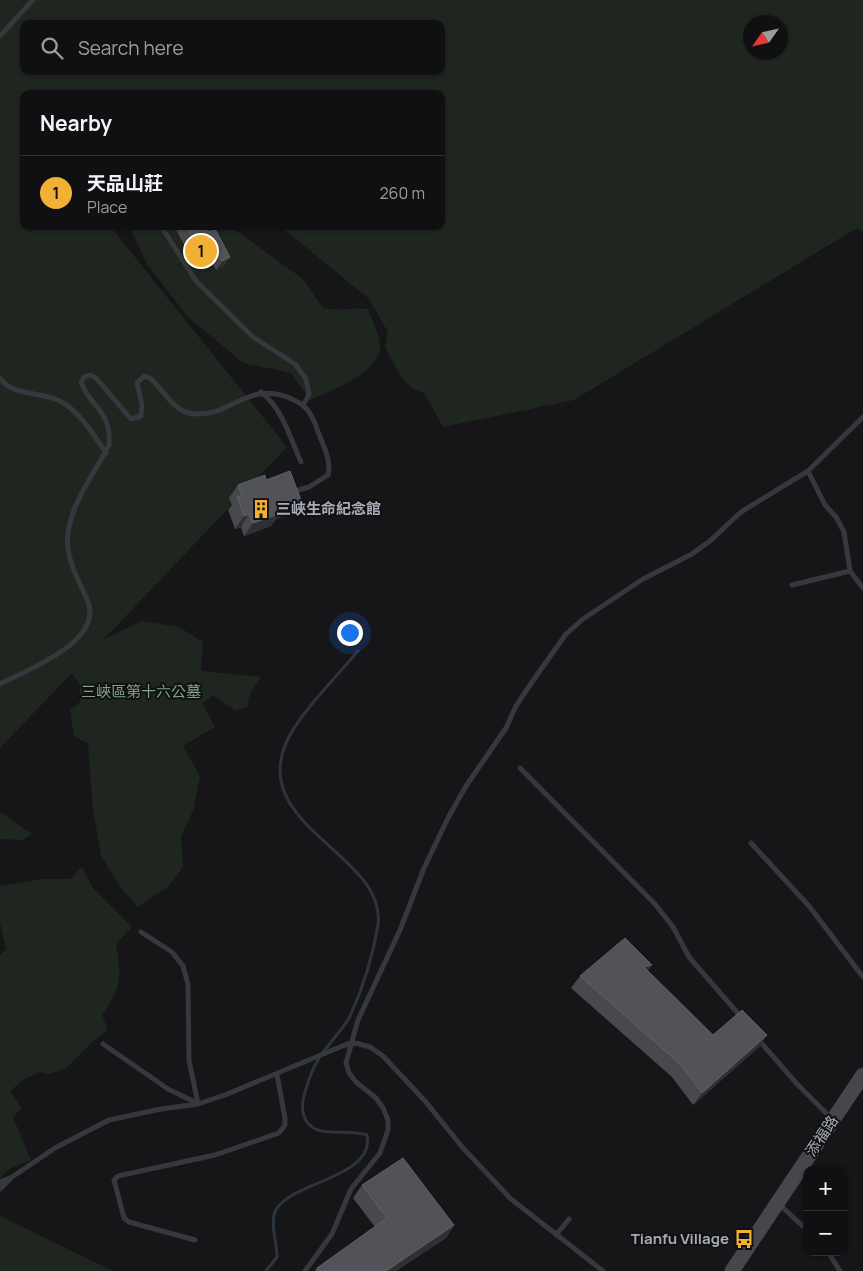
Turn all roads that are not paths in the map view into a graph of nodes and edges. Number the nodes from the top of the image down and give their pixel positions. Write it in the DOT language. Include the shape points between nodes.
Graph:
graph roads {
  1 [pos="33,0"];
  2 [pos="0,36"];
  3 [pos="164,230"];
  4 [pos="0,378"];
  5 [pos="261,392"];
  6 [pos="304,404"];
  7 [pos="863,418"];
  8 [pos="106,452"];
  9 [pos="301,462"];
  10 [pos="808,471"];
  11 [pos="289,493"];
  12 [pos="850,571"];
  13 [pos="792,585"];
  14 [pos="863,588"];
  15 [pos="0,684"];
  16 [pos="520,768"];
  17 [pos="752,843"];
  18 [pos="141,932"];
  19 [pos="863,976"];
  20 [pos="743,1020"];
  21 [pos="754,1033"];
  22 [pos="352,1042"];
  23 [pos="104,1044"];
  24 [pos="278,1075"];
  25 [pos="863,1075"];
  26 [pos="198,1104"];
  27 [pos="833,1120"];
  28 [pos="12,1178"];
  29 [pos="0,1182"];
  30 [pos="0,1189"];
  31 [pos="777,1203"];
  32 [pos="569,1219"];
  33 [pos="803,1226"];
  34 [pos="556,1235"];
  35 [pos="195,1240"];
  36 [pos="831,1256"];
  37 [pos="305,1271"];
  38 [pos="603,1271"];
  39 [pos="732,1271"];
  40 [pos="840,1271"];
  1 -- 2 [label="lane"];
  3 -- 6 [label="lane" via="196,282 253,337 295,364 306,379 308,394"];
  4 -- 8 [label="lane" via="14,390 60,401 76,414"];
  5 -- 6 [label="lane" via="277,393"];
  5 -- 8 [label="lane" via="212,413 187,413 144,376 137,383 141,416 131,419 96,378 84,377 81,382 108,424"];
  5 -- 9 [label="lane" via="280,413"];
  6 -- 11 [label="lane" via="331,466 328,476 321,481"];
  7 -- 10 [label="lane"];
  8 -- 15 [label="lane" via="72,516 68,535 71,562 89,607 87,624 67,649"];
  10 -- 12 [label="lane" via="825,505 844,532"];
  10 -- 22 [label="lane" via="741,512 692,554 643,579 566,634 516,706 506,728 449,816 368,996"];
  12 -- 13 [label="lane"];
  12 -- 14 [label="lane"];
  16 -- 20 [label="lane" via="655,904 673,927 689,957"];
  17 -- 19 [label="lane" via="809,906"];
  18 -- 26 [label="lane" via="172,952 183,966 188,984 189,1060"];
  21 -- 27 [label="lane"];
  22 -- 24 [label="lane"];
  22 -- 34 [label="lane" via="370,1047 383,1056 511,1199"];
  22 -- 37 [label="lane" via="346,1063 348,1073 383,1108 388,1130 380,1153 351,1189 332,1234"];
  23 -- 26 [label="lane" via="168,1089"];
  24 -- 26 [label="lane"];
  24 -- 35 [label="lane" via="285,1118 285,1125 279,1133 215,1154 118,1176 114,1180 124,1218 129,1222"];
  25 -- 27 [label="street, 添福路"];
  26 -- 28 [label="lane" via="110,1120 55,1148"];
  27 -- 31 [label="street, 添福路"];
  28 -- 29 [label="lane"];
  28 -- 30 [label="lane"];
  31 -- 33 [label="lane"];
  31 -- 39 [label="street, 添福路"];
  32 -- 34 [label="lane"];
  34 -- 38 [label="lane"];
  36 -- 40 [label="lane"];
}
